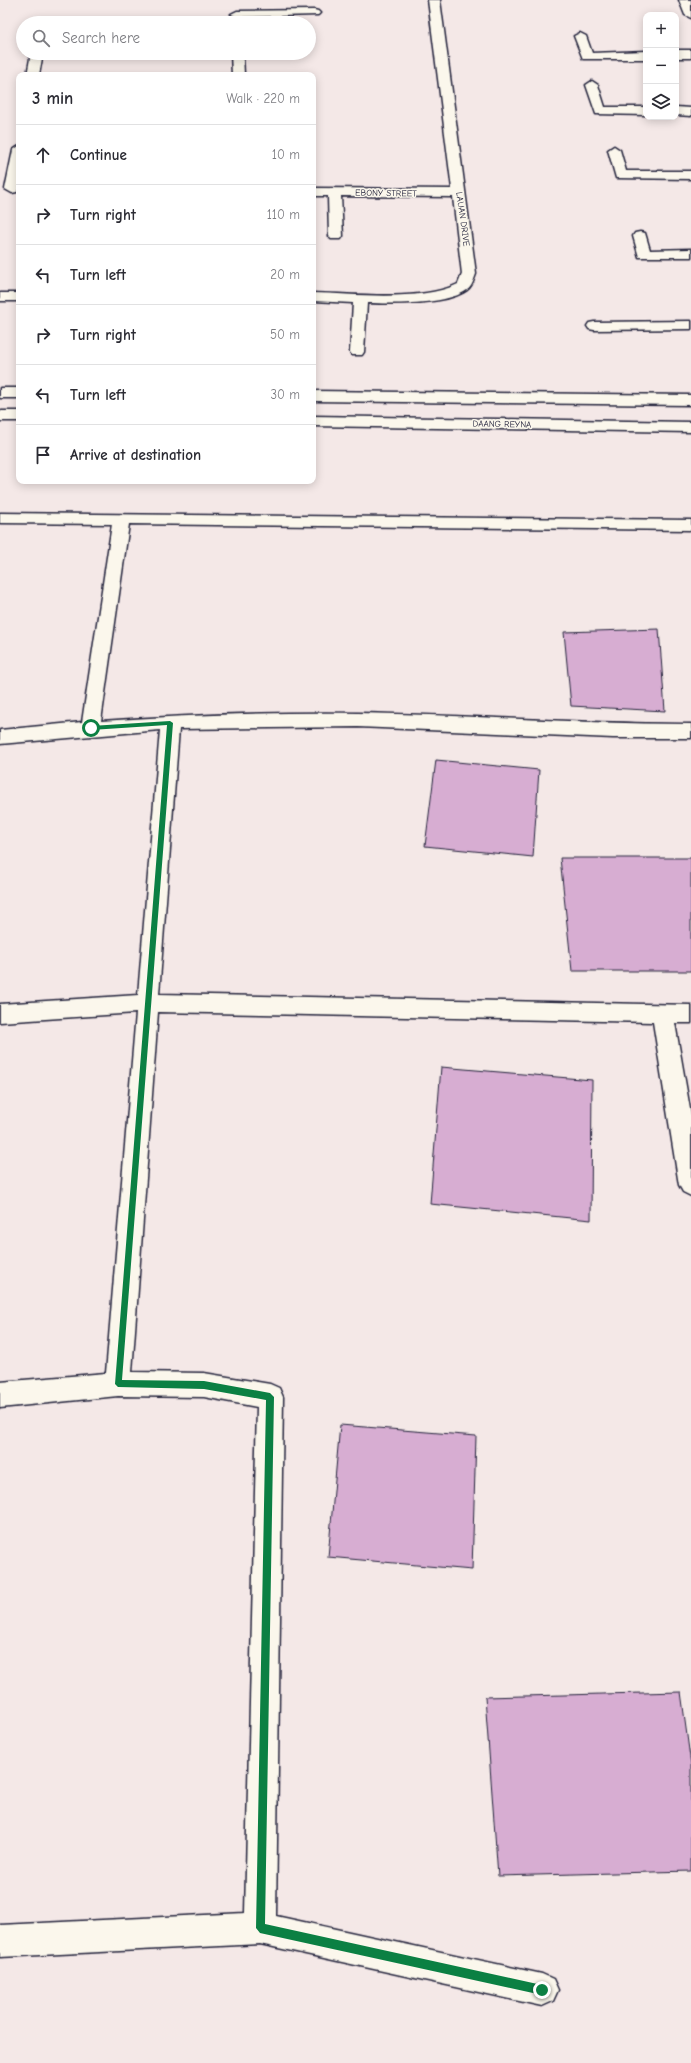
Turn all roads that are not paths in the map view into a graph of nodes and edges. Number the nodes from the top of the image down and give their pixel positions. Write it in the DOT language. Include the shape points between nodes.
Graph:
graph roads {
  1 [pos="236,0"];
  2 [pos="434,0"];
  3 [pos="685,0"];
  4 [pos="314,13"];
  5 [pos="691,15"];
  6 [pos="237,16"];
  7 [pos="276,16"];
  8 [pos="580,36"];
  9 [pos="679,54"];
  10 [pos="691,54"];
  11 [pos="643,55"];
  12 [pos="36,60"];
  13 [pos="237,60"];
  14 [pos="34,72"];
  15 [pos="238,72"];
  16 [pos="592,85"];
  17 [pos="643,111"];
  18 [pos="679,112"];
  19 [pos="691,112"];
  20 [pos="614,150"];
  21 [pos="16,163"];
  22 [pos="691,175"];
  23 [pos="10,190"];
  24 [pos="316,192"];
  25 [pos="334,192"];
  26 [pos="460,193"];
  27 [pos="336,236"];
  28 [pos="640,236"];
  29 [pos="691,254"];
  30 [pos="0,297"];
  31 [pos="16,297"];
  32 [pos="316,298"];
  33 [pos="360,298"];
  34 [pos="691,325"];
  35 [pos="594,326"];
  36 [pos="357,352"];
  37 [pos="0,393"];
  38 [pos="16,393"];
  39 [pos="316,396"];
  40 [pos="691,400"];
  41 [pos="0,416"];
  42 [pos="16,416"];
  43 [pos="316,421"];
  44 [pos="691,427"];
  45 [pos="0,518"];
  46 [pos="121,520"];
  47 [pos="691,525"];
  48 [pos="170,723"];
  49 [pos="91,728"];
  50 [pos="691,730"];
  51 [pos="0,737"];
  52 [pos="149,1002"];
  53 [pos="0,1013"];
  54 [pos="663,1014"];
  55 [pos="691,1014"];
  56 [pos="691,1185"];
  57 [pos="118,1384"];
  58 [pos="0,1395"];
  59 [pos="260,1928"];
  60 [pos="0,1941"];
  61 [pos="542,1990"];
  1 -- 6 [label="street"];
  2 -- 26 [label="street, LAUAN DRIVE"];
  3 -- 5 [label="street"];
  4 -- 7 [label="street"];
  8 -- 11 [label="street" via="587,57"];
  9 -- 10 [label="street"];
  12 -- 14 [label="street"];
  13 -- 15 [label="street"];
  16 -- 17 [label="street" via="600,111"];
  18 -- 19 [label="street"];
  20 -- 22 [label="street" via="621,175"];
  21 -- 23 [label="street"];
  24 -- 25 [label="street, EBONY STREET"];
  25 -- 26 [label="street, EBONY STREET"];
  25 -- 27 [label="street"];
  26 -- 33 [label="street, LAUAN DRIVE" via="469,262 469,274 464,286 450,294 436,296"];
  28 -- 29 [label="street" via="644,254"];
  30 -- 31 [label="street"];
  32 -- 33 [label="street, LAUAN DRIVE"];
  33 -- 36 [label="street"];
  34 -- 35 [label="street"];
  37 -- 38 [label="street"];
  39 -- 40 [label="street"];
  41 -- 42 [label="street"];
  43 -- 44 [label="street, DAANG REYNA"];
  45 -- 46 [label="street"];
  46 -- 47 [label="street"];
  46 -- 49 [label="street"];
  48 -- 49 [label="street"];
  48 -- 50 [label="street" via="358,720 613,731"];
  48 -- 52 [label="street"];
  49 -- 51 [label="street"];
  52 -- 53 [label="street"];
  52 -- 54 [label="street"];
  52 -- 57 [label="street"];
  54 -- 55 [label="street"];
  54 -- 56 [label="street"];
  57 -- 58 [label="street"];
  57 -- 59 [label="street" via="204,1385 270,1397"];
  59 -- 60 [label="street"];
  59 -- 61 [label="street"];
}
